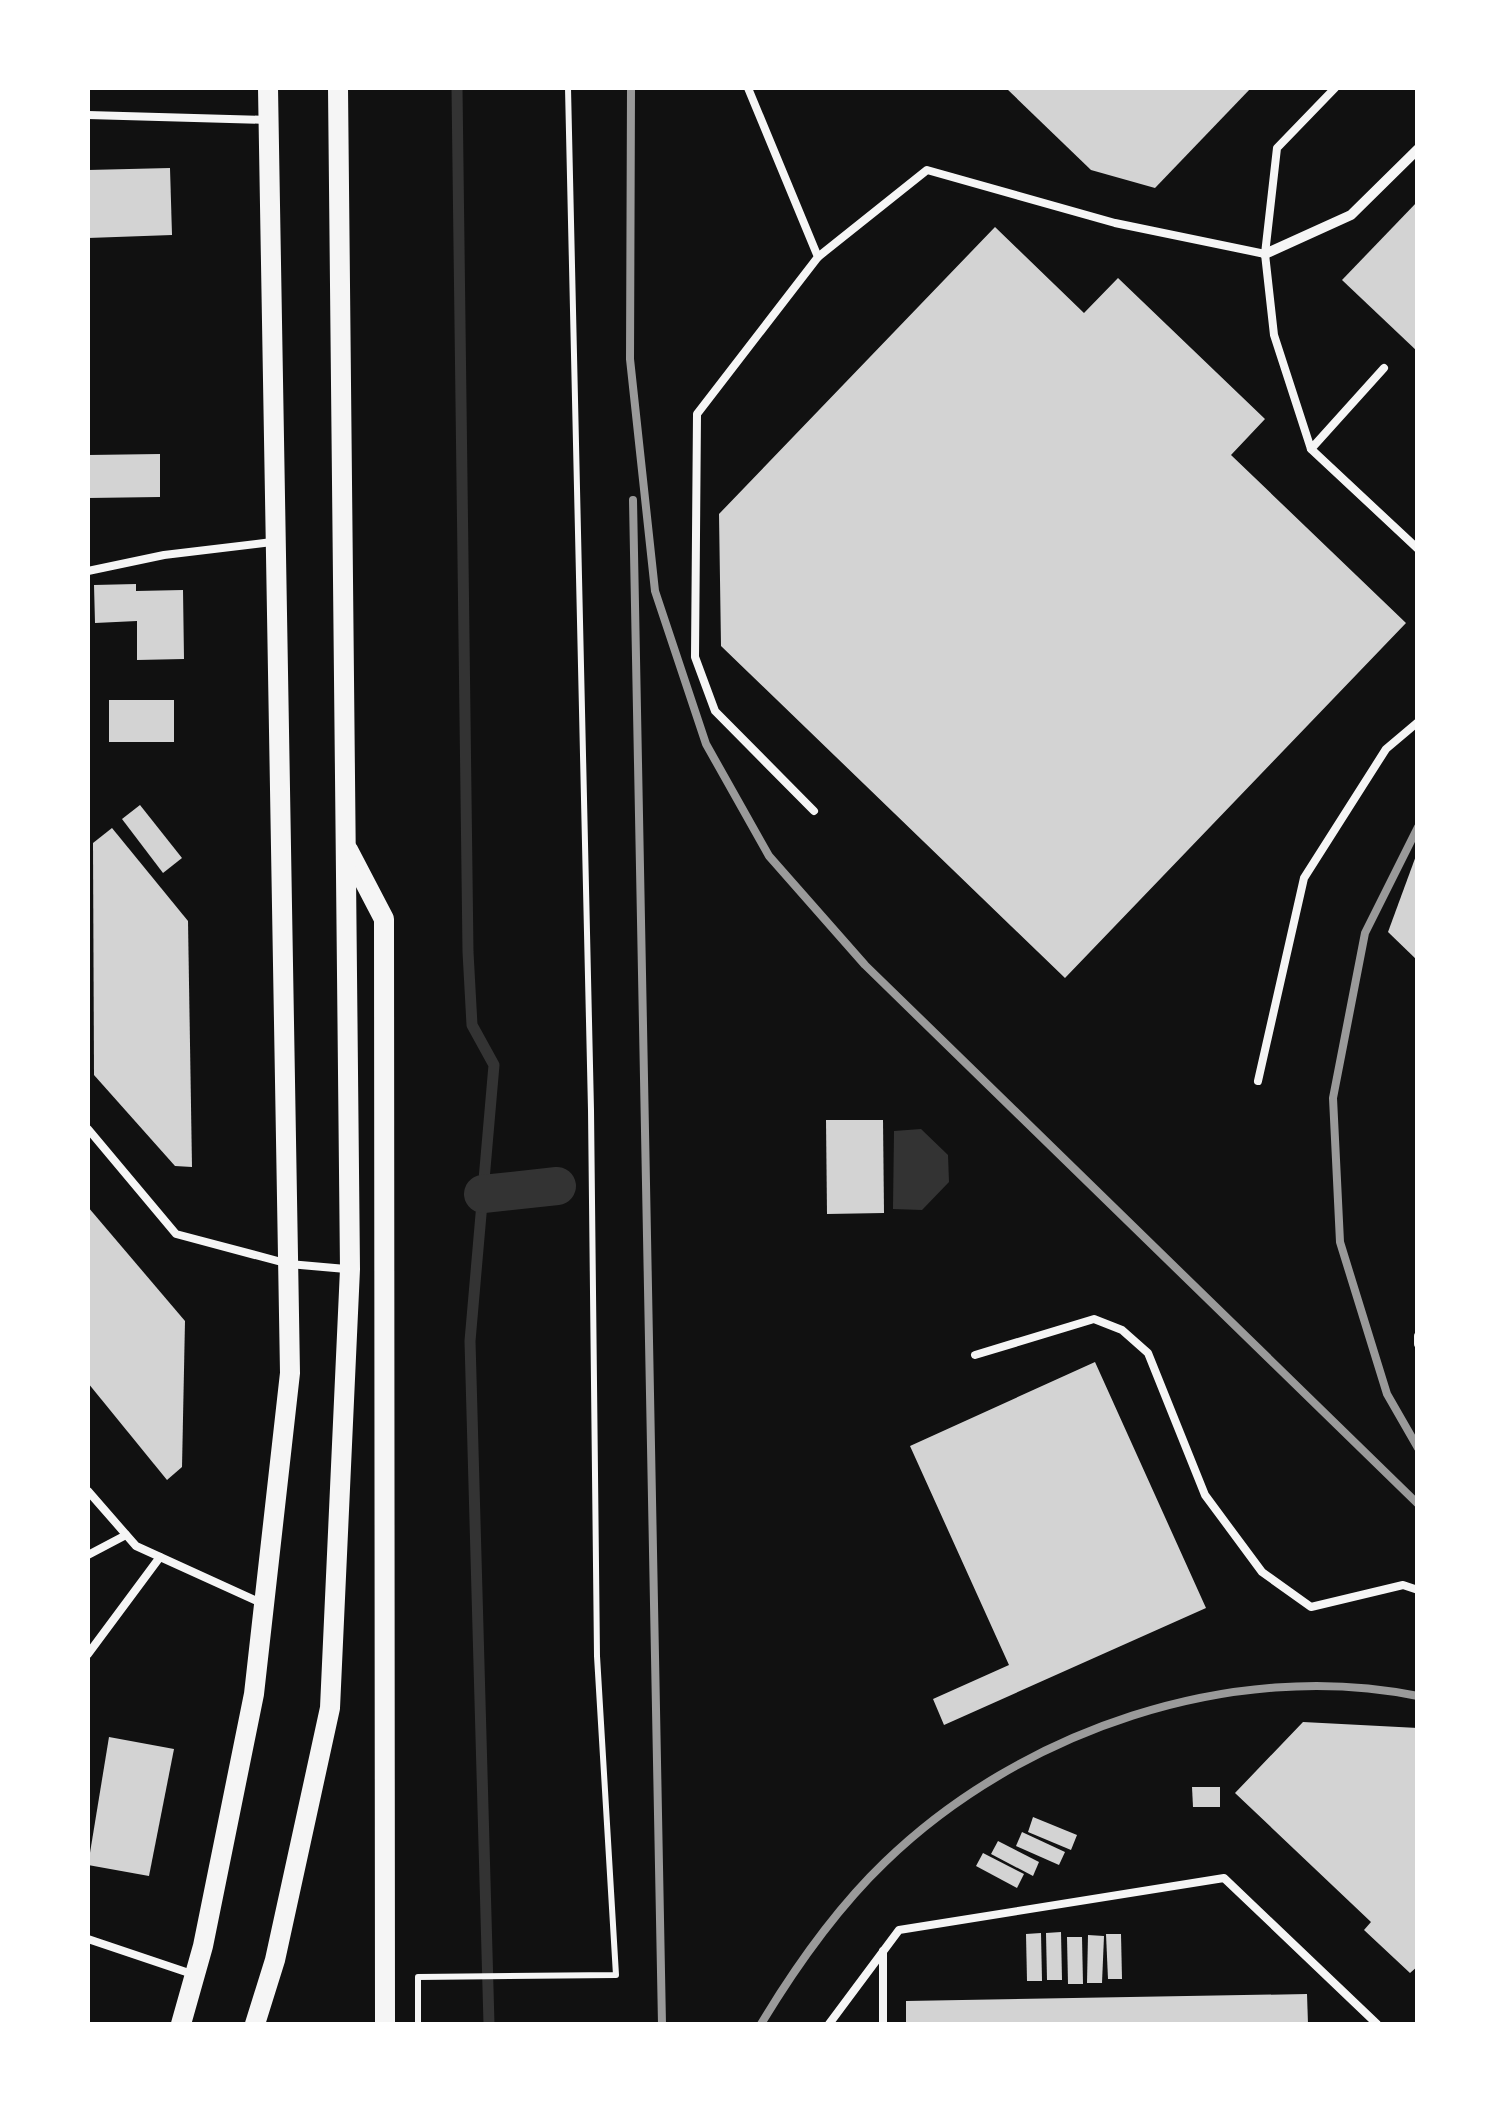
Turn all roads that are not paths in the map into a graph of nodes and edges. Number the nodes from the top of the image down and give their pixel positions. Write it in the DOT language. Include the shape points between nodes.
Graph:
graph roads {
  1 [pos="268,88"];
  2 [pos="338,88"];
  3 [pos="748,88"];
  4 [pos="1334,88"];
  5 [pos="88,115"];
  6 [pos="268,120"];
  7 [pos="1418,150"];
  8 [pos="1265,254"];
  9 [pos="818,258"];
  10 [pos="1384,368"];
  11 [pos="1311,449"];
  12 [pos="276,542"];
  13 [pos="1418,549"];
  14 [pos="88,571"];
  15 [pos="1418,722"];
  16 [pos="814,811"];
  17 [pos="346,846"];
  18 [pos="1258,1081"];
  19 [pos="88,1128"];
  20 [pos="289,1264"];
  21 [pos="350,1269"];
  22 [pos="1418,1336"];
  23 [pos="1418,1344"];
  24 [pos="975,1356"];
  25 [pos="88,1491"];
  26 [pos="126,1536"];
  27 [pos="88,1555"];
  28 [pos="160,1557"];
  29 [pos="1418,1590"];
  30 [pos="265,1605"];
  31 [pos="88,1654"];
  32 [pos="88,1939"];
  33 [pos="883,1951"];
  34 [pos="195,1975"];
  35 [pos="181,2024"];
  36 [pos="255,2024"];
  37 [pos="385,2024"];
  38 [pos="829,2024"];
  39 [pos="883,2024"];
  40 [pos="1376,2024"];
  1 -- 6 [label="main road"];
  2 -- 17 [label="main road"];
  3 -- 9 [label="lane"];
  4 -- 8 [label="lane" via="1277,148"];
  5 -- 6 [label="lane"];
  6 -- 12 [label="main road"];
  7 -- 8 [label="street" via="1351,215"];
  8 -- 9 [label="lane" via="1114,222 926,170"];
  8 -- 11 [label="lane" via="1274,334"];
  9 -- 16 [label="lane" via="698,414 695,638 695,657 715,710"];
  10 -- 11 [label="lane"];
  11 -- 13 [label="lane"];
  12 -- 14 [label="lane"];
  12 -- 20 [label="main road"];
  15 -- 18 [label="lane" via="1386,748 1304,878"];
  17 -- 21 [label="main road"];
  17 -- 37 [label="main road" via="384,919"];
  19 -- 20 [label="lane" via="176,1234"];
  20 -- 21 [label="lane"];
  20 -- 30 [label="main road" via="290,1373"];
  21 -- 36 [label="main road" via="330,1708"];
  22 -- 23 [label="lane"];
  24 -- 29 [label="lane" via="1094,1319 1122,1330 1148,1353 1205,1495 1262,1572 1312,1607 1403,1585"];
  25 -- 26 [label="lane"];
  26 -- 27 [label="lane"];
  26 -- 28 [label="lane"];
  28 -- 30 [label="lane"];
  28 -- 31 [label="lane"];
  30 -- 34 [label="main road" via="254,1694"];
  32 -- 34 [label="lane"];
  33 -- 38 [label="lane"];
  33 -- 39 [label="lane"];
  33 -- 40 [label="lane" via="899,1930 1224,1878"];
  34 -- 35 [label="main road"];
}
